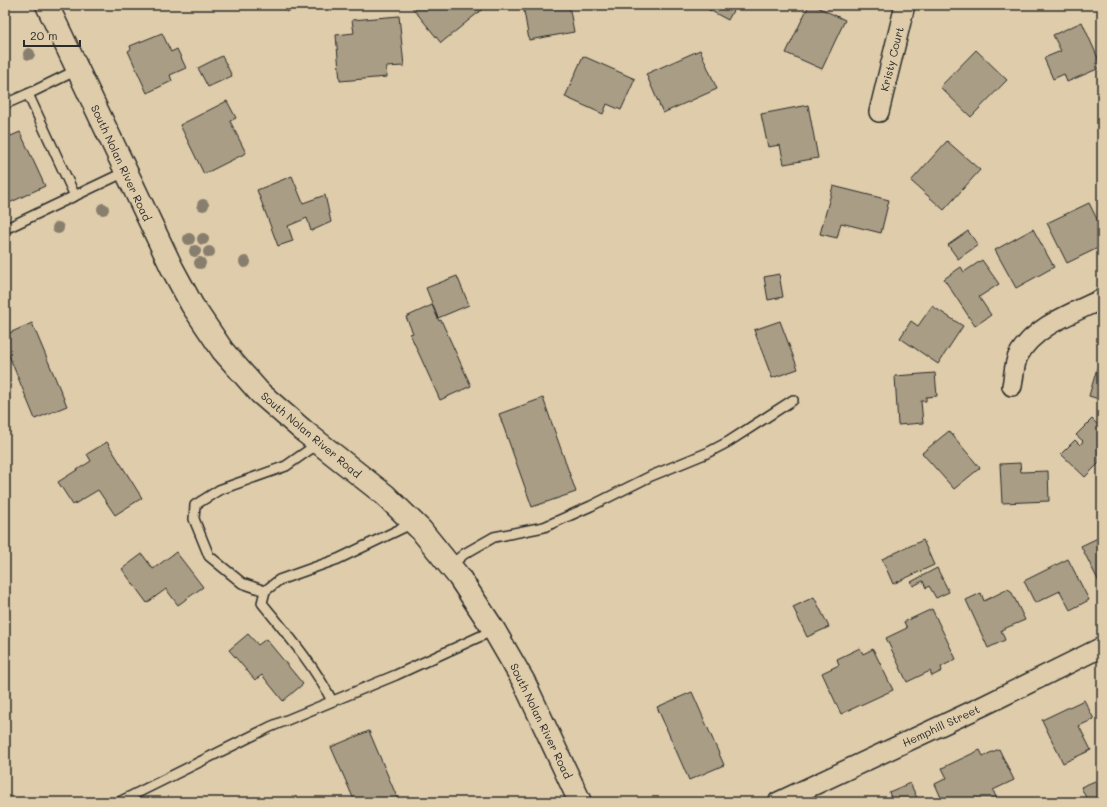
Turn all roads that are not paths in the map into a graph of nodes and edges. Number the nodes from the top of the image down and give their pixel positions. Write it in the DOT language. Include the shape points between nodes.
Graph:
graph roads {
  1 [pos="47,5"];
  2 [pos="905,5"];
  3 [pos="78,70"];
  4 [pos="28,94"];
  5 [pos="5,104"];
  6 [pos="879,112"];
  7 [pos="125,172"];
  8 [pos="75,196"];
  9 [pos="5,229"];
  10 [pos="1102,299"];
  11 [pos="1012,386"];
  12 [pos="793,400"];
  13 [pos="319,443"];
  14 [pos="414,523"];
  15 [pos="450,566"];
  16 [pos="265,591"];
  17 [pos="494,630"];
  18 [pos="1102,647"];
  19 [pos="332,701"];
  20 [pos="119,802"];
  21 [pos="580,802"];
  22 [pos="778,802"];
  1 -- 3 [label="main road, South Nolan River Road"];
  2 -- 6 [label="street, Kristy Court"];
  3 -- 4 [label="lane"];
  3 -- 7 [label="main road, South Nolan River Road"];
  4 -- 5 [label="lane"];
  4 -- 8 [label="lane"];
  7 -- 8 [label="lane"];
  7 -- 13 [label="main road, South Nolan River Road" via="192,305 223,351 260,393"];
  8 -- 9 [label="lane"];
  10 -- 11 [label="street" via="1033,336 1018,357"];
  12 -- 15 [label="lane" via="707,453 650,476 544,527 494,537 464,554"];
  13 -- 14 [label="main road, South Nolan River Road" via="385,495"];
  13 -- 16 [label="lane" via="286,466 219,490 195,505 194,519 209,556 242,583"];
  14 -- 15 [label="main road, South Nolan River Road"];
  14 -- 16 [label="lane" via="338,559 279,580"];
  15 -- 17 [label="main road, South Nolan River Road"];
  16 -- 19 [label="lane" via="262,603 321,680"];
  17 -- 19 [label="lane"];
  17 -- 21 [label="main road, South Nolan River Road" via="524,682"];
  18 -- 22 [label="street, Hemphill Street"];
  19 -- 20 [label="lane" via="270,727"];
}
